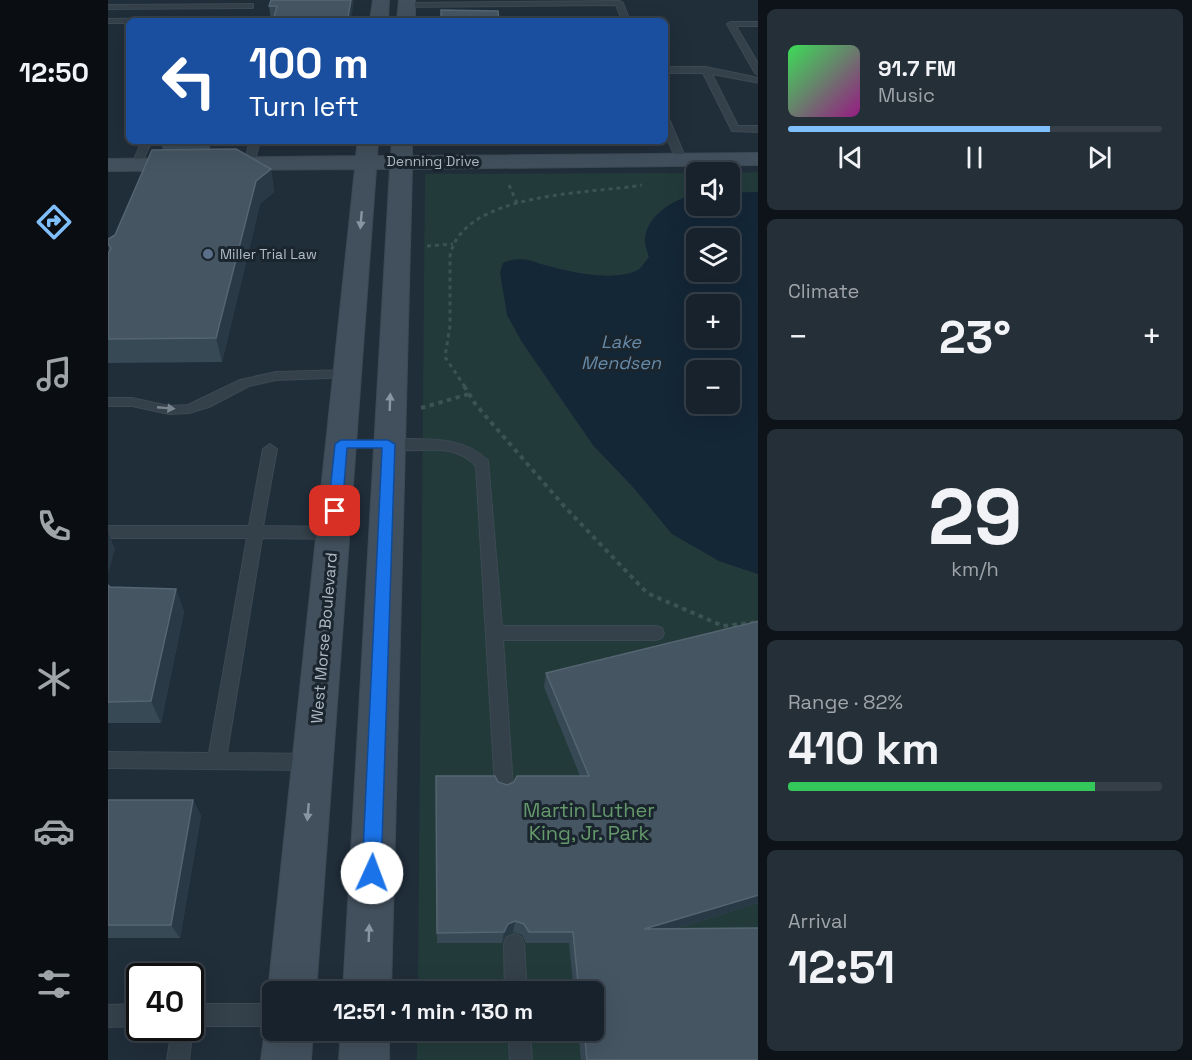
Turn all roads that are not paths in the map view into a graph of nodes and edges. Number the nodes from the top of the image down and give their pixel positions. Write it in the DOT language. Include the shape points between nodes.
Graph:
graph roads {
  1 [pos="381,0"];
  2 [pos="225,3"];
  3 [pos="251,3"];
  4 [pos="108,7"];
  5 [pos="407,12"];
  6 [pos="244,18"];
  7 [pos="379,18"];
  8 [pos="474,18"];
  9 [pos="625,18"];
  10 [pos="108,21"];
  11 [pos="126,21"];
  12 [pos="758,24"];
  13 [pos="668,70"];
  14 [pos="705,70"];
  15 [pos="758,71"];
  16 [pos="758,81"];
  17 [pos="668,128"];
  18 [pos="758,129"];
  19 [pos="146,144"];
  20 [pos="254,144"];
  21 [pos="401,151"];
  22 [pos="367,152"];
  23 [pos="681,159"];
  24 [pos="758,159"];
  25 [pos="249,163"];
  26 [pos="137,164"];
  27 [pos="108,165"];
  28 [pos="347,374"];
  29 [pos="108,402"];
  30 [pos="341,444"];
  31 [pos="388,444"];
  32 [pos="270,449"];
  33 [pos="108,531"];
  34 [pos="255,532"];
  35 [pos="333,533"];
  36 [pos="494,633"];
  37 [pos="656,633"];
  38 [pos="108,760"];
  39 [pos="217,761"];
  40 [pos="312,762"];
  41 [pos="504,787"];
  42 [pos="514,944"];
  43 [pos="293,981"];
  44 [pos="367,981"];
  45 [pos="516,981"];
  46 [pos="126,1015"];
  47 [pos="204,1015"];
  48 [pos="262,1015"];
  49 [pos="108,1016"];
  50 [pos="181,1041"];
  51 [pos="288,1041"];
  52 [pos="365,1041"];
  53 [pos="520,1041"];
  54 [pos="178,1060"];
  55 [pos="286,1060"];
  56 [pos="364,1060"];
  57 [pos="521,1060"];
  1 -- 7 [label="street"];
  2 -- 3 [label="lane"];
  2 -- 4 [label="lane"];
  3 -- 6 [label="lane"];
  5 -- 8 [label="lane"];
  5 -- 9 [label="lane" via="619,3"];
  10 -- 11 [label="lane"];
  12 -- 15 [label="lane" via="731,24"];
  13 -- 14 [label="lane"];
  14 -- 16 [label="lane"];
  14 -- 18 [label="lane" via="735,129"];
  17 -- 23 [label="lane"];
  19 -- 26 [label="lane"];
  20 -- 25 [label="lane"];
  21 -- 22 [label="street, Denning Drive"];
  21 -- 23 [label="street, Denning Drive"];
  31 -- 21 [label="street, one-way"];
  22 -- 25 [label="street, Denning Drive"];
  22 -- 28 [label="street, West Morse Boulevard, one-way"];
  23 -- 24 [label="street, Denning Drive"];
  25 -- 26 [label="street, Denning Drive"];
  26 -- 27 [label="street, Denning Drive"];
  29 -- 28 [label="lane, one-way" via="189,409 245,383 276,376"];
  28 -- 30 [label="street, West Morse Boulevard"];
  30 -- 31 [label="street"];
  30 -- 35 [label="street, West Morse Boulevard"];
  31 -- 36 [label="lane" via="456,446 472,453 483,465"];
  44 -- 31 [label="street, one-way"];
  32 -- 34 [label="lane"];
  33 -- 34 [label="lane"];
  34 -- 35 [label="lane"];
  34 -- 39 [label="lane"];
  35 -- 40 [label="street, West Morse Boulevard"];
  36 -- 37 [label="lane"];
  36 -- 41 [label="lane"];
  38 -- 39 [label="lane"];
  39 -- 40 [label="lane"];
  40 -- 43 [label="street, West Morse Boulevard, one-way"];
  42 -- 45 [label="lane"];
  46 -- 49 [label="lane"];
  47 -- 48 [label="lane"];
  50 -- 54 [label="lane"];
  51 -- 55 [label="street"];
  52 -- 56 [label="street"];
  53 -- 57 [label="lane"];
}
